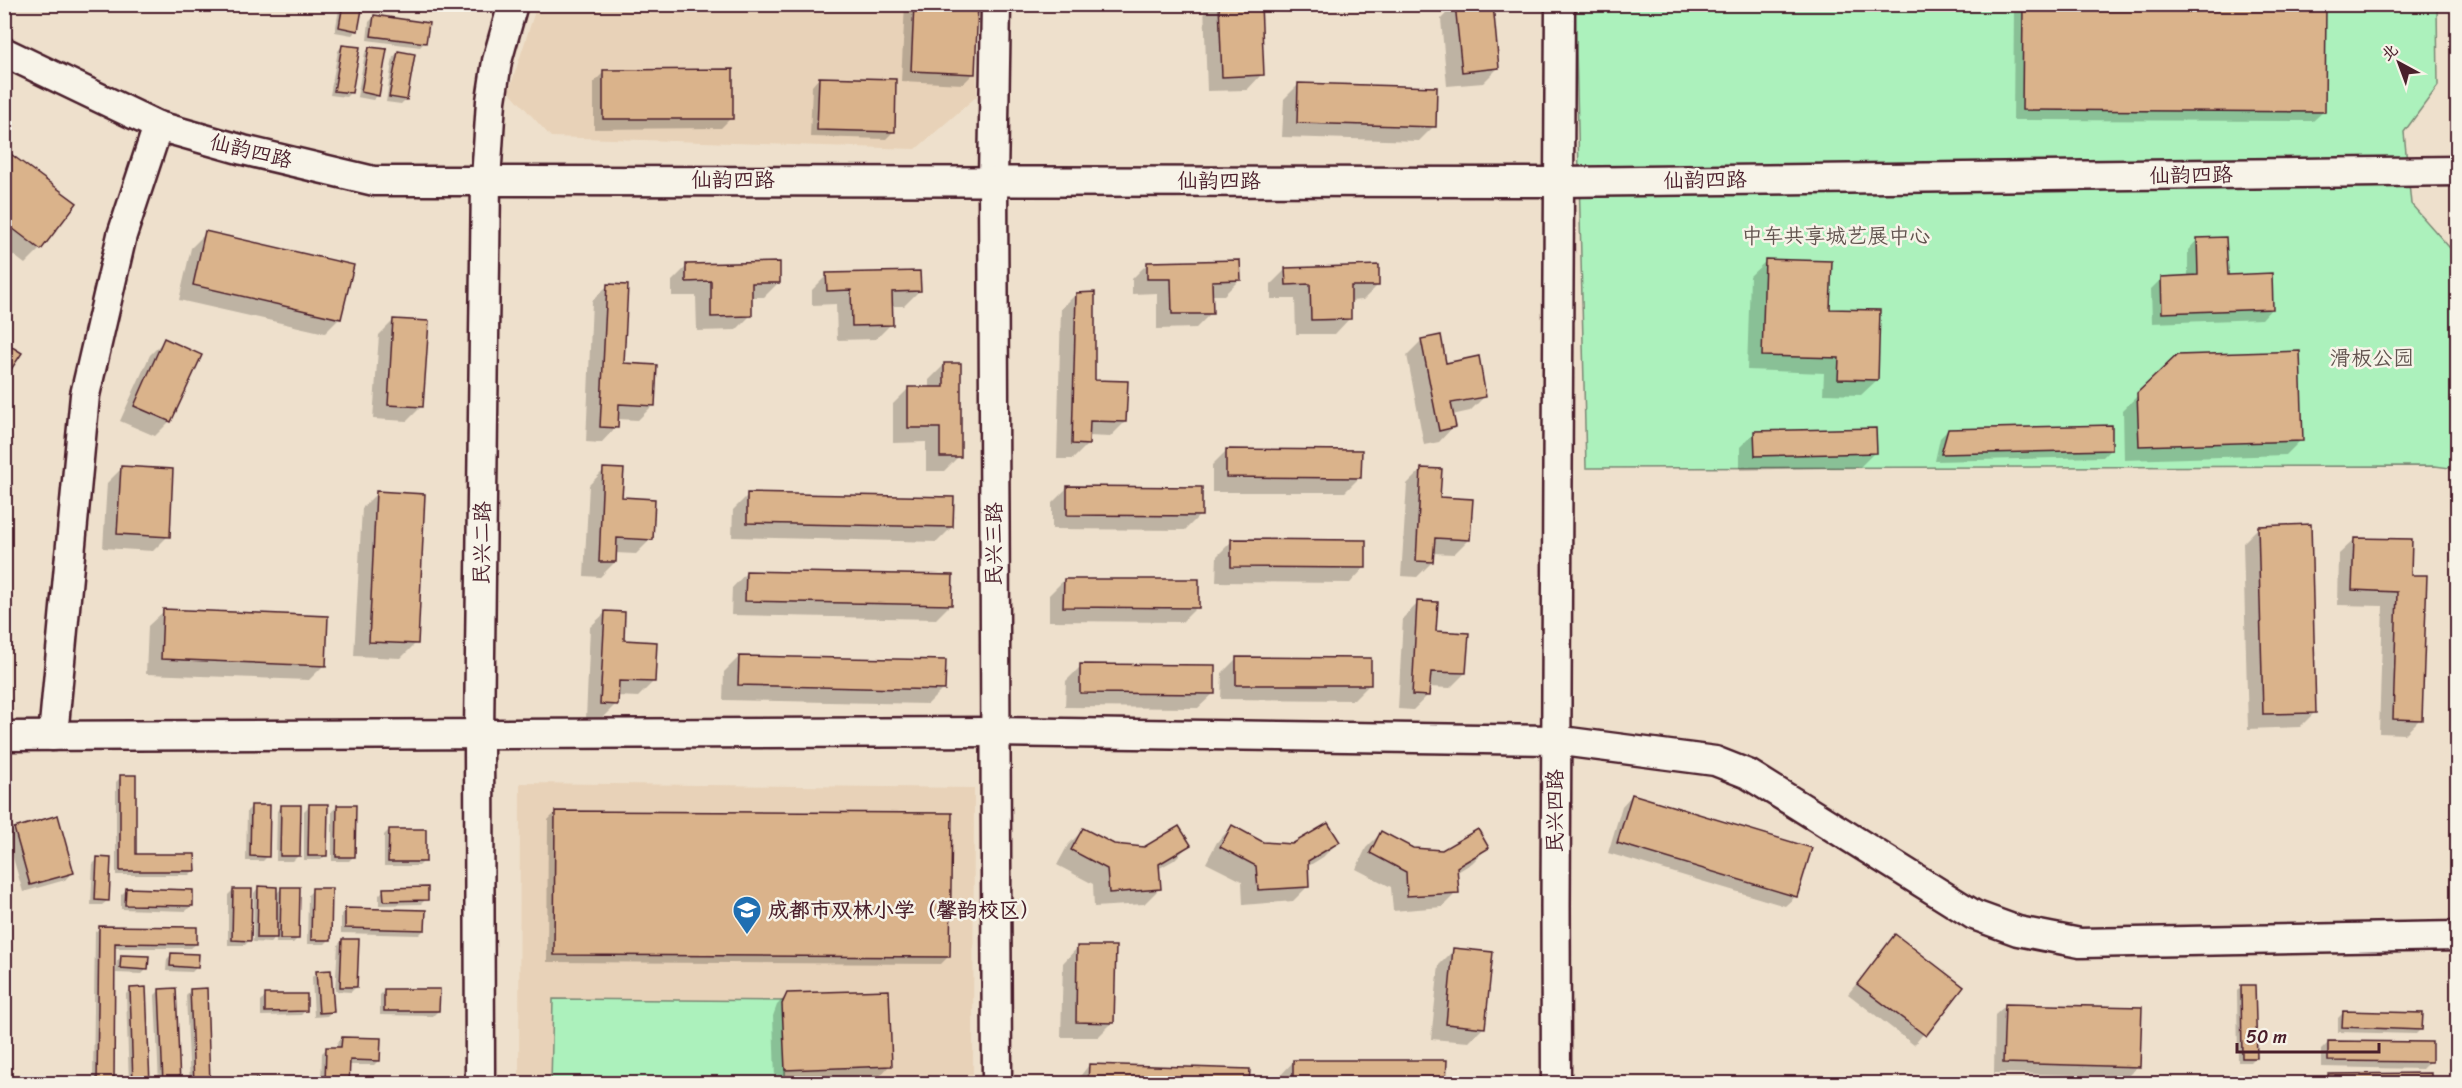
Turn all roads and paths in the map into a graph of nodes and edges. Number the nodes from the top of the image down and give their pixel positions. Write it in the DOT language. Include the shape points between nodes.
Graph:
graph roads {
  1 [pos="513,4"];
  2 [pos="996,4"];
  3 [pos="1560,4"];
  4 [pos="4,52"];
  5 [pos="158,126"];
  6 [pos="2457,171"];
  7 [pos="486,180"];
  8 [pos="993,180"];
  9 [pos="1559,182"];
  10 [pos="995,732"];
  11 [pos="479,734"];
  12 [pos="4,736"];
  13 [pos="53,736"];
  14 [pos="1554,740"];
  15 [pos="2457,936"];
  16 [pos="480,1083"];
  17 [pos="997,1083"];
  18 [pos="1556,1083"];
  1 -- 7 [label="street, 民兴二路" via="497,61"];
  2 -- 8 [label="street, 民兴三路"];
  3 -- 9 [label="street, 民兴四路"];
  4 -- 5 [label="street, 仙韵四路"];
  5 -- 7 [label="street, 仙韵四路" via="374,181"];
  5 -- 13 [label="street" via="122,235 85,395"];
  6 -- 9 [label="street, 仙韵四路"];
  7 -- 8 [label="street, 仙韵四路"];
  7 -- 11 [label="street, 民兴二路"];
  8 -- 9 [label="street, 仙韵四路"];
  8 -- 10 [label="street, 民兴三路"];
  9 -- 14 [label="street, 民兴四路" via="1559,540"];
  10 -- 11 [label="street"];
  10 -- 14 [label="street"];
  10 -- 17 [label="street, 民兴三路"];
  11 -- 13 [label="street"];
  11 -- 16 [label="street, 民兴二路"];
  12 -- 13 [label="street"];
  14 -- 15 [label="street" via="1714,761 1748,774 1974,915 2018,931 2080,943"];
  14 -- 18 [label="street, 民兴四路"];
}
